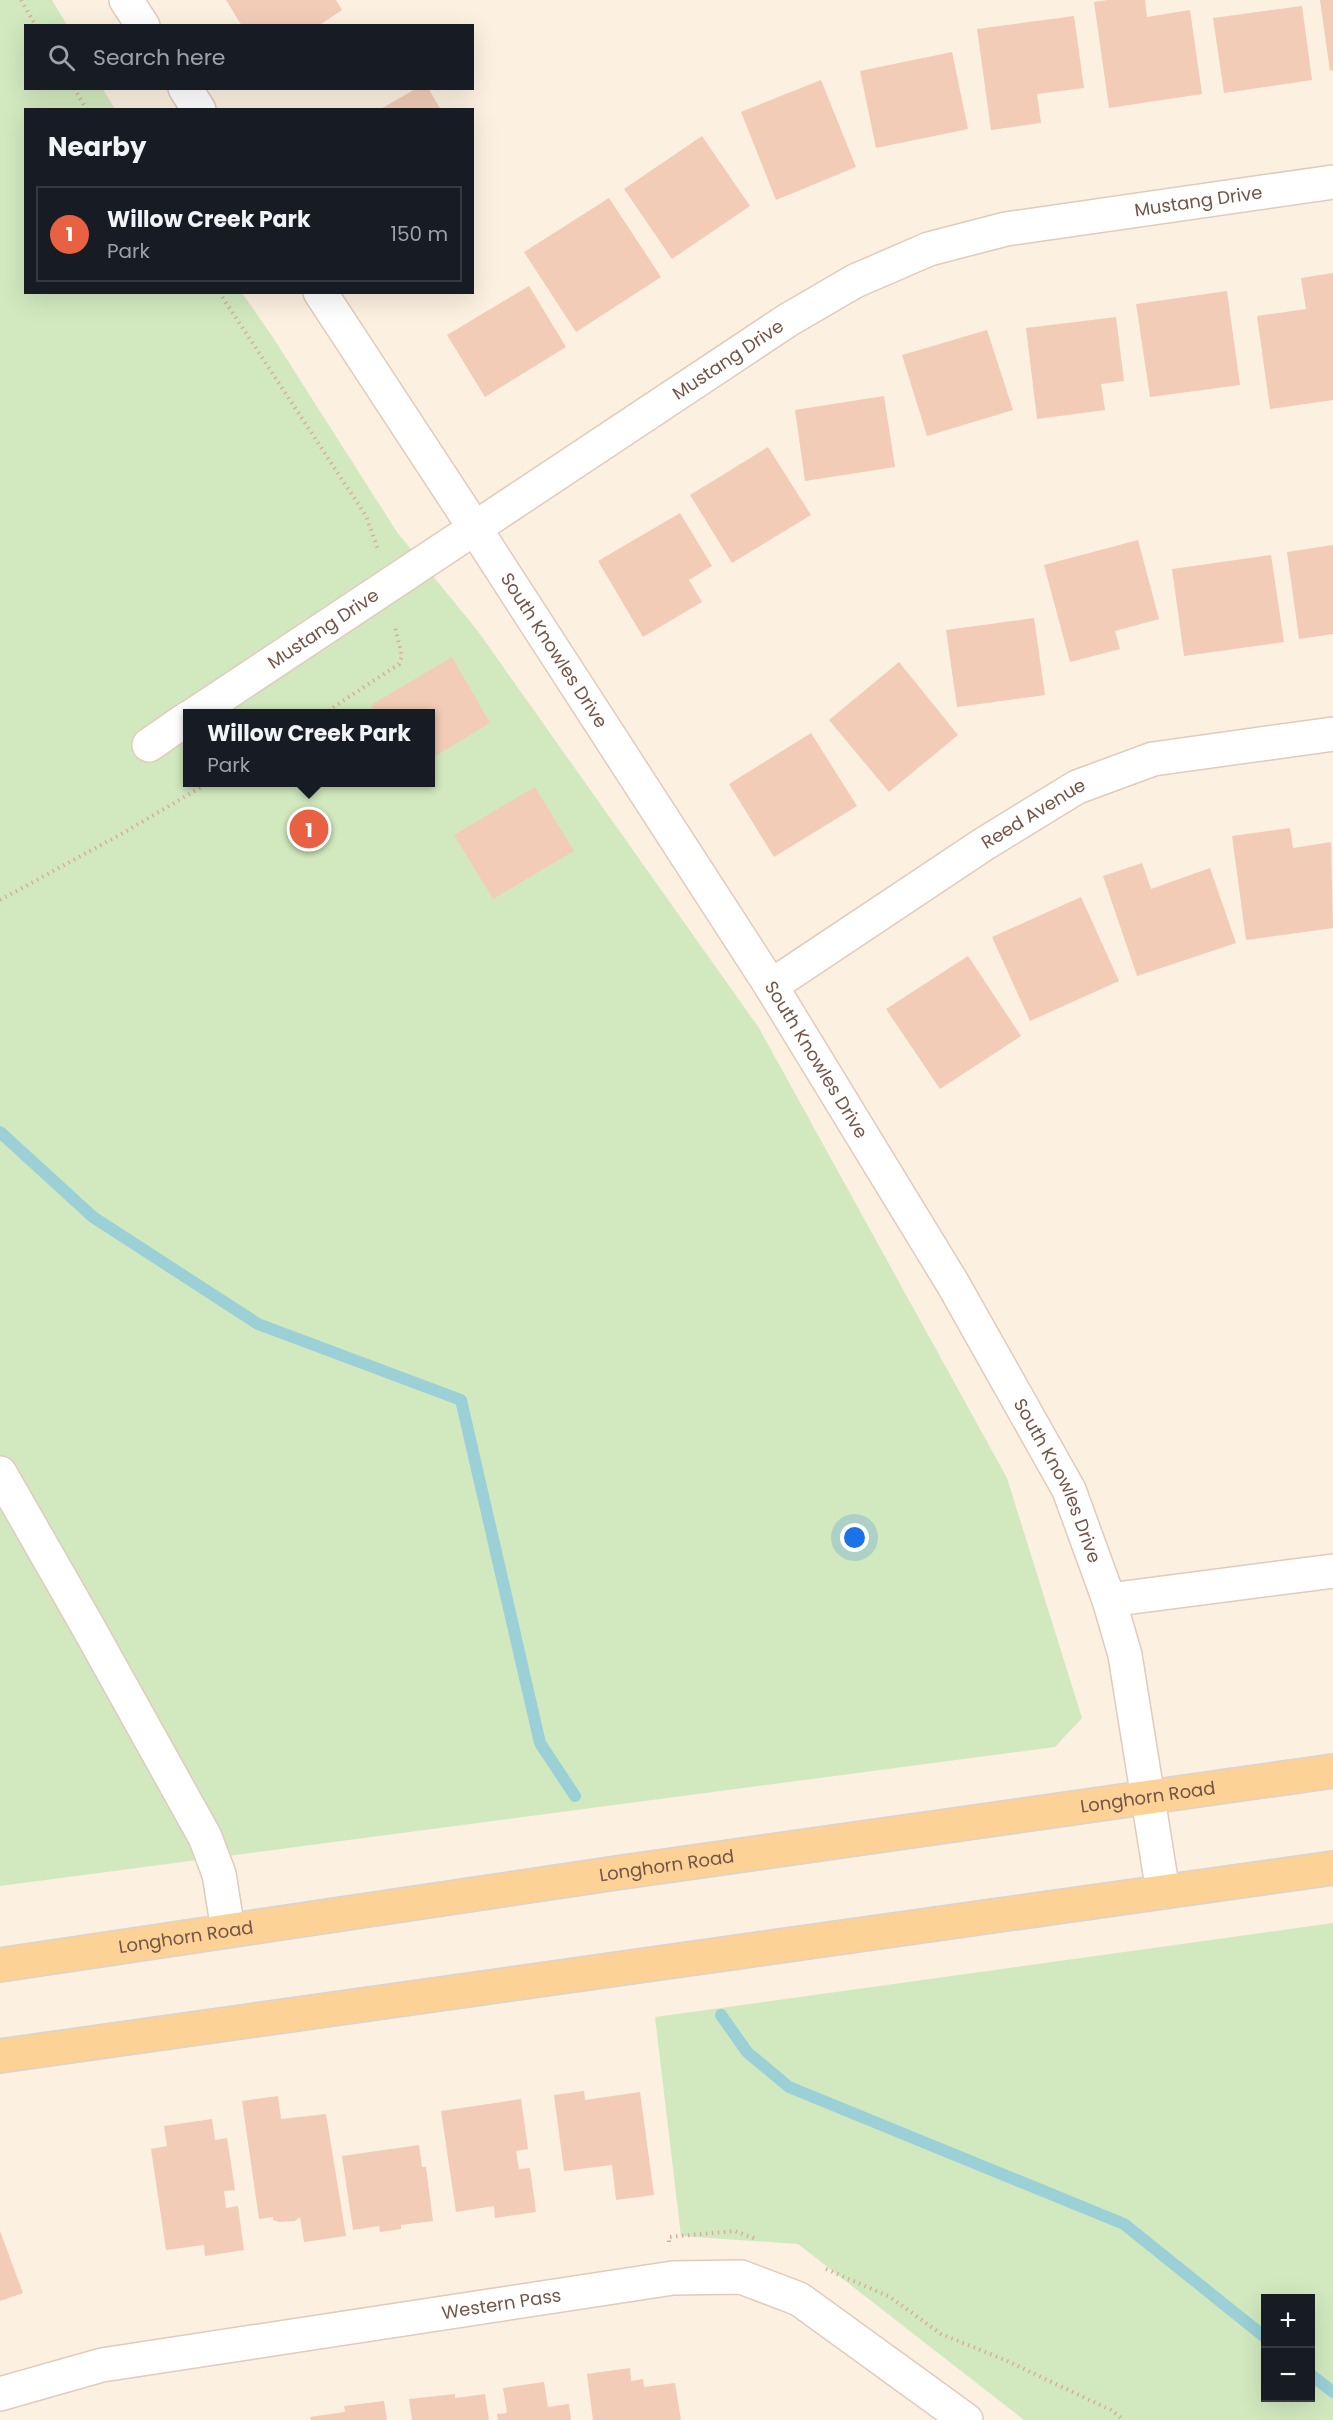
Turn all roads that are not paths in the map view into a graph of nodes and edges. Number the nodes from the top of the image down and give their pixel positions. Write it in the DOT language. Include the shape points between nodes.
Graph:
graph roads {
  1 [pos="126,0"];
  2 [pos="142,24"];
  3 [pos="186,90"];
  4 [pos="198,108"];
  5 [pos="1333,182"];
  6 [pos="321,294"];
  7 [pos="474,527"];
  8 [pos="202,709"];
  9 [pos="183,721"];
  10 [pos="1333,734"];
  11 [pos="148,745"];
  12 [pos="771,986"];
  13 [pos="0,1473"];
  14 [pos="1333,1571"];
  15 [pos="1109,1600"];
  16 [pos="1333,1771"];
  17 [pos="1148,1796"];
  18 [pos="1333,1868"];
  19 [pos="1163,1892"];
  20 [pos="228,1930"];
  21 [pos="0,1965"];
  22 [pos="0,2056"];
  23 [pos="0,2394"];
  24 [pos="966,2420"];
  1 -- 2 [label="street"];
  3 -- 4 [label="street"];
  5 -- 7 [label="street, Mustang Drive" via="1006,229 929,249 855,280 788,320"];
  6 -- 7 [label="street, South Knowles Drive"];
  7 -- 8 [label="street, Mustang Drive"];
  7 -- 12 [label="street, South Knowles Drive"];
  9 -- 11 [label="street"];
  10 -- 12 [label="street, Reed Avenue" via="1153,759 1077,787"];
  12 -- 15 [label="street, South Knowles Drive" via="952,1284 1069,1490"];
  13 -- 20 [label="street" via="205,1837 219,1874"];
  14 -- 15 [label="street"];
  15 -- 17 [label="street, South Knowles Drive" via="1125,1655"];
  16 -- 17 [label="main road, Longhorn Road"];
  17 -- 19 [label="street, South Knowles Drive"];
  17 -- 20 [label="main road, Longhorn Road"];
  18 -- 19 [label="main road"];
  19 -- 22 [label="main road"];
  20 -- 21 [label="main road, Longhorn Road"];
  23 -- 24 [label="street, Western Pass" via="102,2365 673,2278 741,2277 799,2299"];
}
